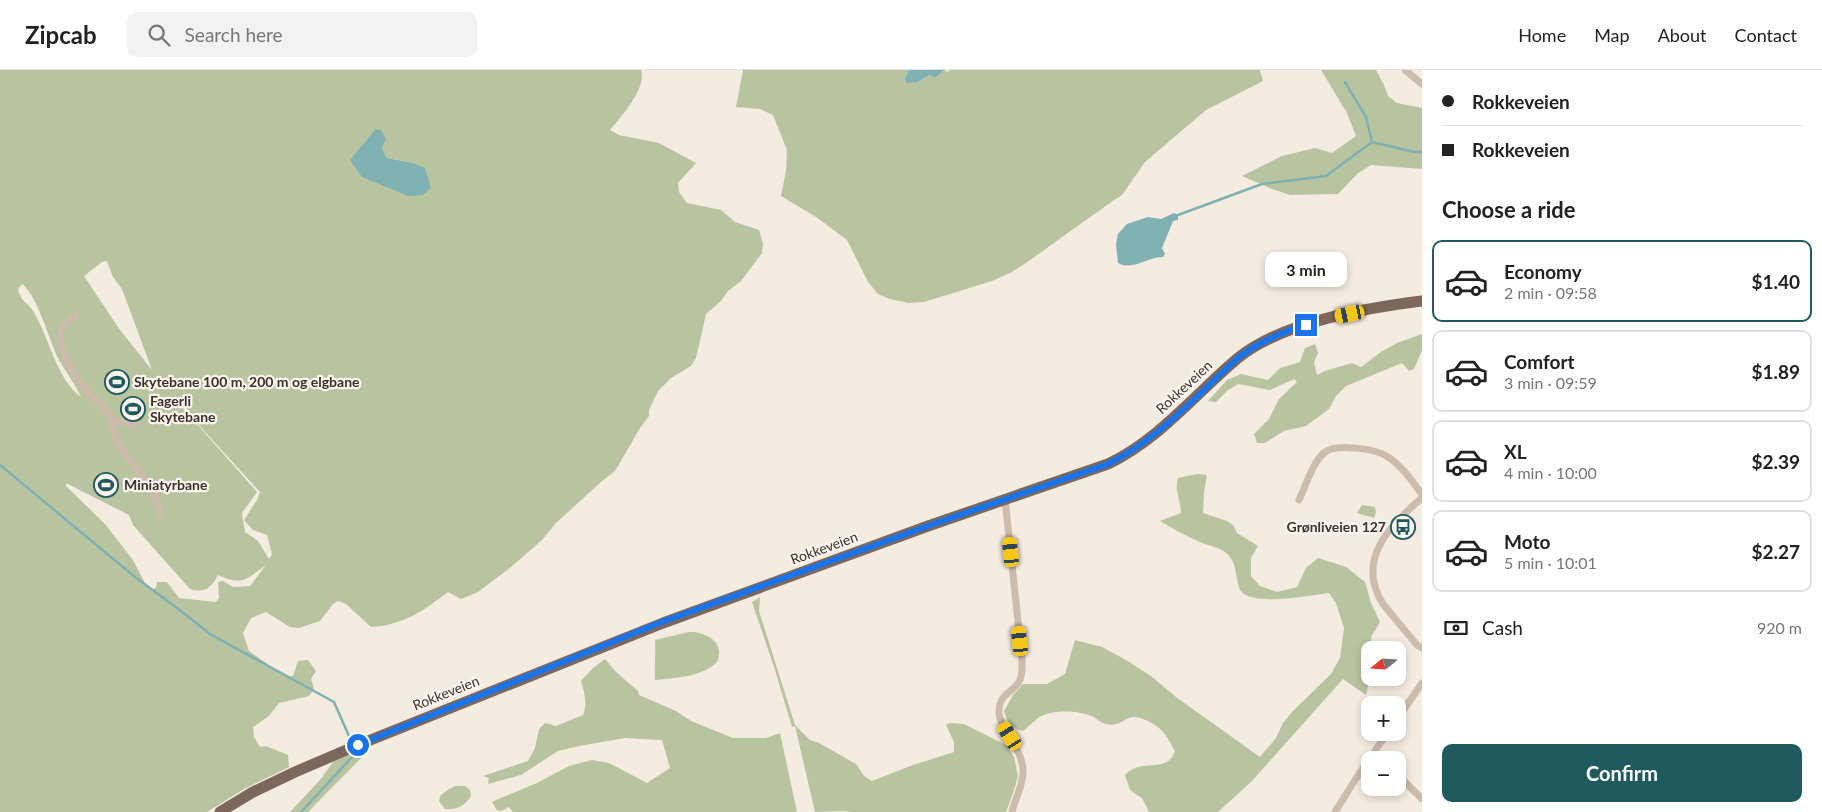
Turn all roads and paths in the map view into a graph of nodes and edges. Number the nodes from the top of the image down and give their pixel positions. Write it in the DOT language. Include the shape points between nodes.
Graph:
graph roads {
  1 [pos="1405,70"];
  2 [pos="1422,84"];
  3 [pos="1422,301"];
  4 [pos="76,316"];
  5 [pos="134,424"];
  6 [pos="112,427"];
  7 [pos="1422,494"];
  8 [pos="1006,498"];
  9 [pos="1422,498"];
  10 [pos="1299,500"];
  11 [pos="160,515"];
  12 [pos="1422,648"];
  13 [pos="1422,683"];
  14 [pos="1406,706"];
  15 [pos="1361,772"];
  16 [pos="1406,784"];
  17 [pos="1422,799"];
  18 [pos="220,812"];
  19 [pos="1012,812"];
  20 [pos="1335,812"];
  1 -- 2 [label="street"];
  3 -- 8 [label="main road, Rokkeveien" via="1318,321 1264,340 1239,357 1136,449 1108,464"];
  4 -- 6 [label="street" via="63,326 60,343 81,384 110,415"];
  5 -- 6 [label="street" via="119,421"];
  6 -- 11 [label="street" via="121,448 152,489"];
  7 -- 10 [label="street" via="1399,465 1387,456 1366,450 1334,448 1325,452 1318,461"];
  8 -- 18 [label="main road, Rokkeveien" via="662,622 353,747 253,792"];
  8 -- 19 [label="street" via="1022,659 1019,682 999,703 998,716 1024,770"];
  9 -- 12 [label="street" via="1394,523 1376,551 1373,580 1383,604"];
  13 -- 14 [label="street"];
  15 -- 20 [label="street"];
  16 -- 17 [label="street"];
}
